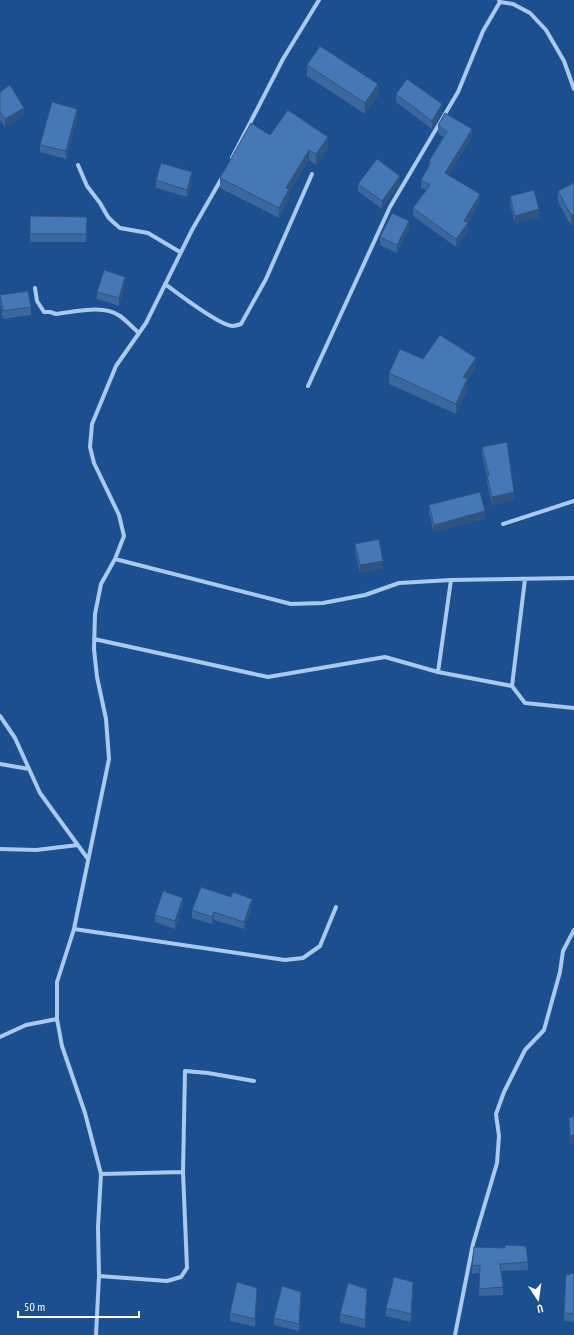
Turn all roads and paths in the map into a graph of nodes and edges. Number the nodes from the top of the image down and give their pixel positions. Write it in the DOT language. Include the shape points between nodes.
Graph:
graph roads {
  1 [pos="319,0"];
  2 [pos="500,1"];
  3 [pos="574,89"];
  4 [pos="230,161"];
  5 [pos="78,165"];
  6 [pos="224,173"];
  7 [pos="312,174"];
  8 [pos="180,252"];
  9 [pos="165,284"];
  10 [pos="35,288"];
  11 [pos="139,333"];
  12 [pos="308,386"];
  13 [pos="574,501"];
  14 [pos="503,524"];
  15 [pos="114,559"];
  16 [pos="574,578"];
  17 [pos="525,579"];
  18 [pos="451,580"];
  19 [pos="94,639"];
  20 [pos="438,672"];
  21 [pos="512,686"];
  22 [pos="574,708"];
  23 [pos="0,716"];
  24 [pos="0,764"];
  25 [pos="29,769"];
  26 [pos="78,845"];
  27 [pos="0,850"];
  28 [pos="88,859"];
  29 [pos="336,907"];
  30 [pos="74,929"];
  31 [pos="574,930"];
  32 [pos="57,1019"];
  33 [pos="0,1037"];
  34 [pos="254,1081"];
  35 [pos="183,1172"];
  36 [pos="100,1174"];
  37 [pos="99,1276"];
  38 [pos="96,1335"];
  39 [pos="455,1335"];
  1 -- 4 [label="street" via="283,59"];
  2 -- 3 [label="street" via="513,4 530,13 546,30 564,61"];
  2 -- 12 [label="street" via="483,30 458,92 390,207"];
  5 -- 8 [label="street" via="87,186 108,218 120,228 148,233"];
  6 -- 8 [label="street"];
  7 -- 9 [label="street" via="266,279 241,324 225,324"];
  8 -- 9 [label="street"];
  9 -- 11 [label="street"];
  10 -- 11 [label="street" via="37,301 44,312 56,314 98,309 109,311 120,316"];
  11 -- 15 [label="street" via="116,366 92,424 90,447 94,463 119,515 124,536"];
  13 -- 14 [label="street"];
  15 -- 18 [label="street" via="291,604 323,603 365,595 399,583"];
  15 -- 19 [label="street" via="101,584 95,614"];
  16 -- 17 [label="street"];
  17 -- 18 [label="street"];
  17 -- 21 [label="street"];
  18 -- 20 [label="street"];
  19 -- 20 [label="street" via="268,677 385,657"];
  19 -- 28 [label="street" via="109,759"];
  20 -- 21 [label="street"];
  21 -- 22 [label="street" via="525,703"];
  23 -- 25 [label="street" via="15,738"];
  24 -- 25 [label="street"];
  25 -- 26 [label="street" via="40,793"];
  26 -- 27 [label="street" via="36,850"];
  26 -- 28 [label="street"];
  28 -- 30 [label="street"];
  29 -- 30 [label="street" via="320,946 303,958 284,960"];
  30 -- 32 [label="street" via="57,982"];
  31 -- 39 [label="street" via="564,951 544,1030 525,1050 496,1114 500,1136 497,1163 473,1244"];
  32 -- 33 [label="street" via="26,1025"];
  32 -- 36 [label="street" via="62,1046 85,1113"];
  34 -- 35 [label="street" via="185,1071"];
  35 -- 36 [label="street"];
  35 -- 37 [label="street" via="187,1268 180,1278 167,1281"];
  36 -- 37 [label="street"];
  37 -- 38 [label="street"];
}
